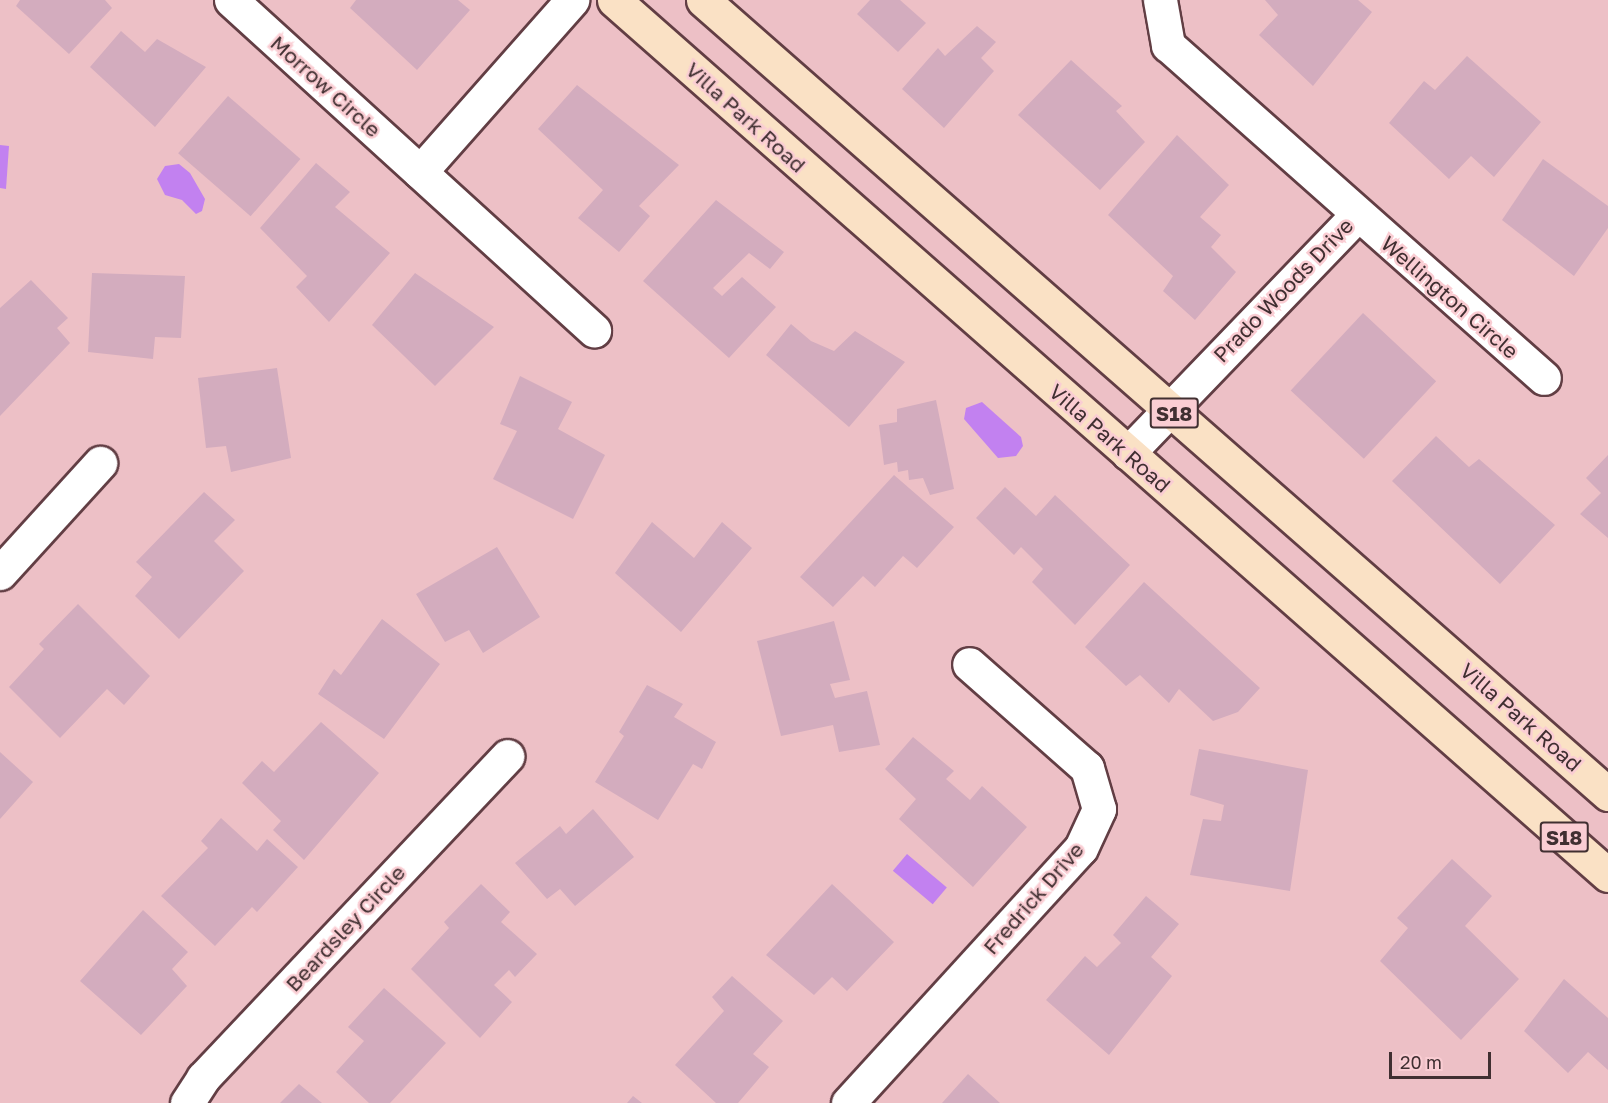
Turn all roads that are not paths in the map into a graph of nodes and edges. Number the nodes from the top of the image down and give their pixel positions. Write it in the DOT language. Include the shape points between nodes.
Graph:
graph roads {
  1 [pos="231,0"];
  2 [pos="572,0"];
  3 [pos="614,0"];
  4 [pos="703,0"];
  5 [pos="1160,0"];
  6 [pos="420,172"];
  7 [pos="1357,215"];
  8 [pos="594,330"];
  9 [pos="1544,378"];
  10 [pos="1170,410"];
  11 [pos="1128,453"];
  12 [pos="100,464"];
  13 [pos="0,573"];
  14 [pos="969,664"];
  15 [pos="507,756"];
  16 [pos="1608,794"];
  17 [pos="1608,875"];
  18 [pos="187,1103"];
  19 [pos="848,1103"];
  1 -- 6 [label="street, Morrow Circle"];
  2 -- 6 [label="street"];
  3 -- 11 [label="main road, Villa Park Road"];
  4 -- 10 [label="main road, Villa Park Road / S18"];
  5 -- 7 [label="street, Prado Woods Drive" via="1168,45"];
  6 -- 8 [label="street, Morrow Circle"];
  7 -- 9 [label="street, Wellington Circle"];
  7 -- 10 [label="street, Prado Woods Drive"];
  10 -- 11 [label="street, Prado Woods Drive"];
  10 -- 16 [label="main road, Villa Park Road / S18"];
  11 -- 17 [label="main road, Villa Park Road / S18"];
  12 -- 13 [label="street"];
  14 -- 19 [label="street, Fredrick Drive" via="1087,768 1099,809 1081,848"];
  15 -- 18 [label="street, Beardsley Circle" via="203,1078"];
}
